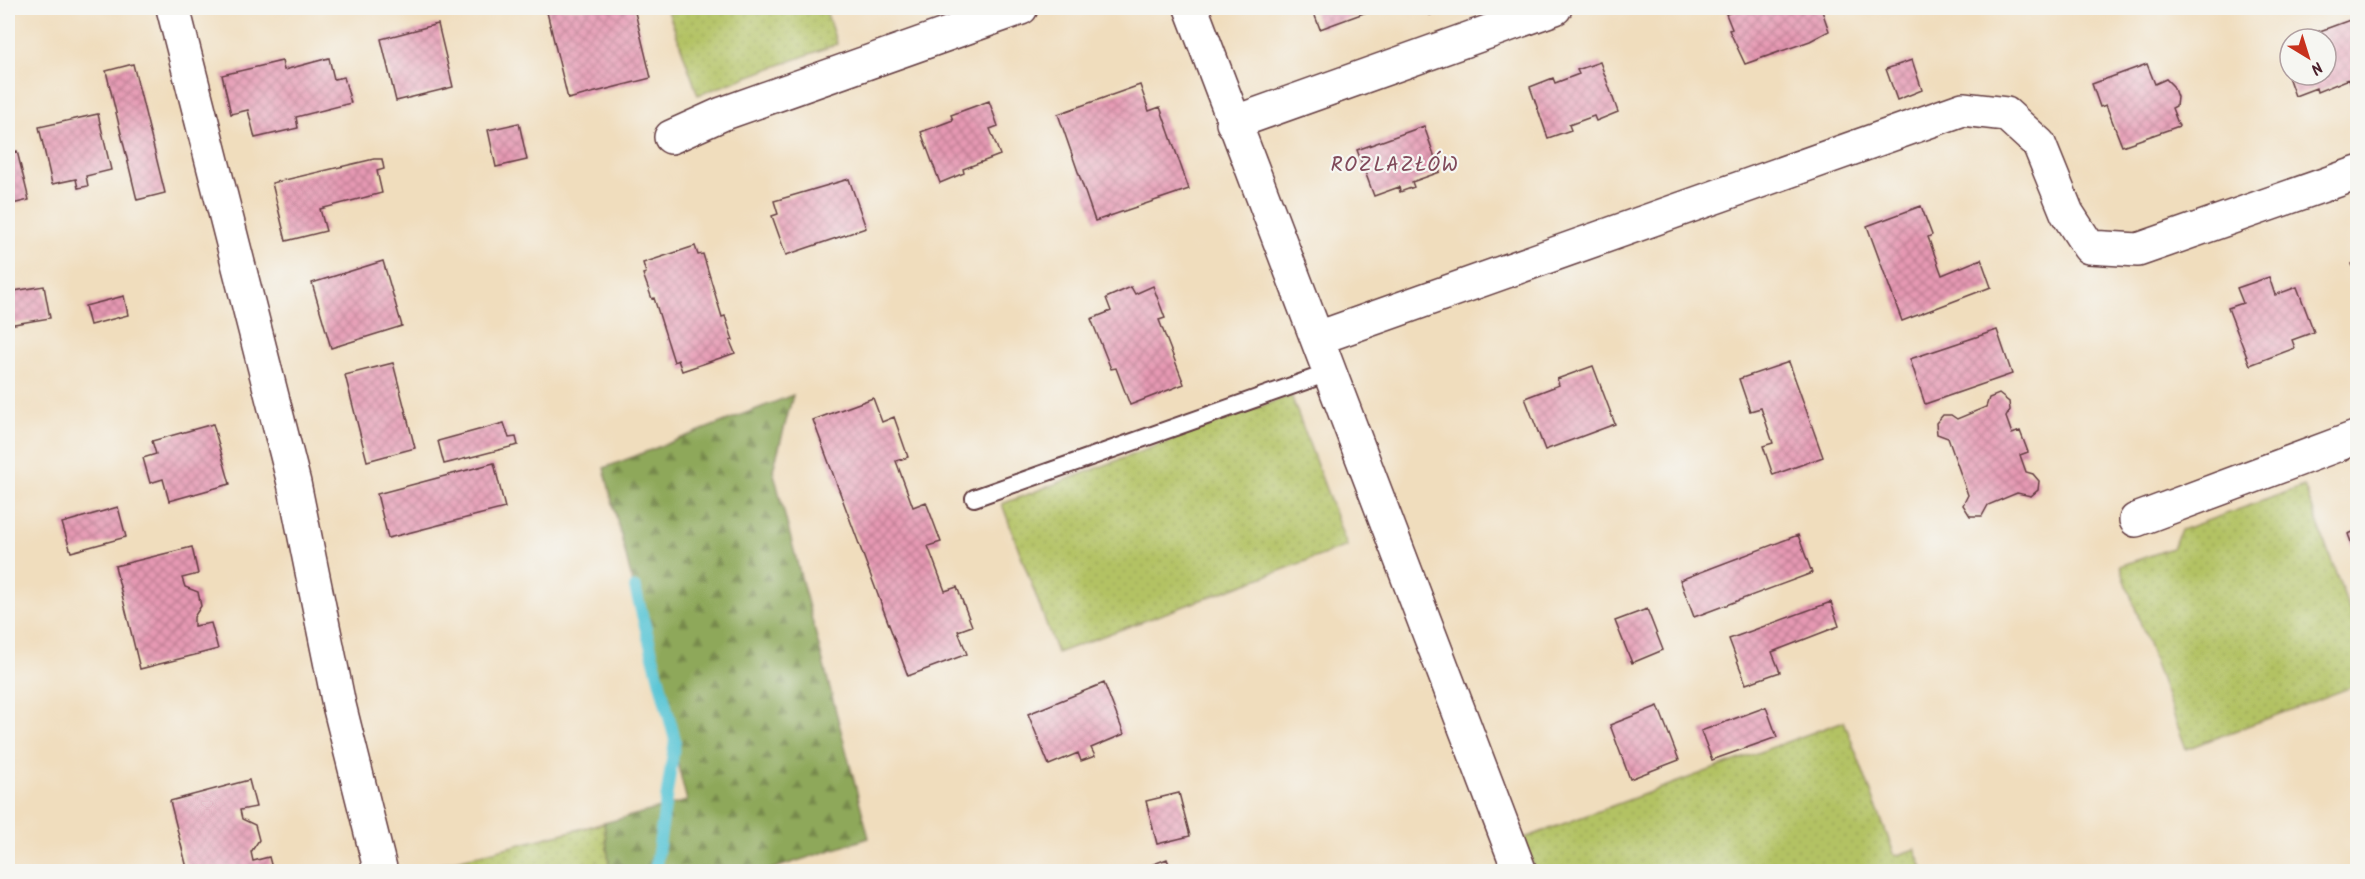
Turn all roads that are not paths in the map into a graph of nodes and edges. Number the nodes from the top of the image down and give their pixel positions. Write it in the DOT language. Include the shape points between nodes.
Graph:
graph roads {
  1 [pos="173,8"];
  2 [pos="1020,8"];
  3 [pos="1191,8"];
  4 [pos="1556,8"];
  5 [pos="1233,123"];
  6 [pos="671,137"];
  7 [pos="2358,173"];
  8 [pos="1318,338"];
  9 [pos="1331,372"];
  10 [pos="2358,437"];
  11 [pos="974,498"];
  12 [pos="2136,520"];
  13 [pos="381,872"];
  14 [pos="1520,872"];
  1 -- 13 [label="street" via="294,483 339,705"];
  2 -- 6 [label="street" via="722,114"];
  3 -- 5 [label="street"];
  4 -- 5 [label="street"];
  5 -- 8 [label="street"];
  7 -- 8 [label="street" via="2138,250 2089,247 2067,213 2038,144 2006,114 1963,109"];
  8 -- 9 [label="street"];
  9 -- 11 [label="lane"];
  9 -- 14 [label="street"];
  10 -- 12 [label="street"];
}
